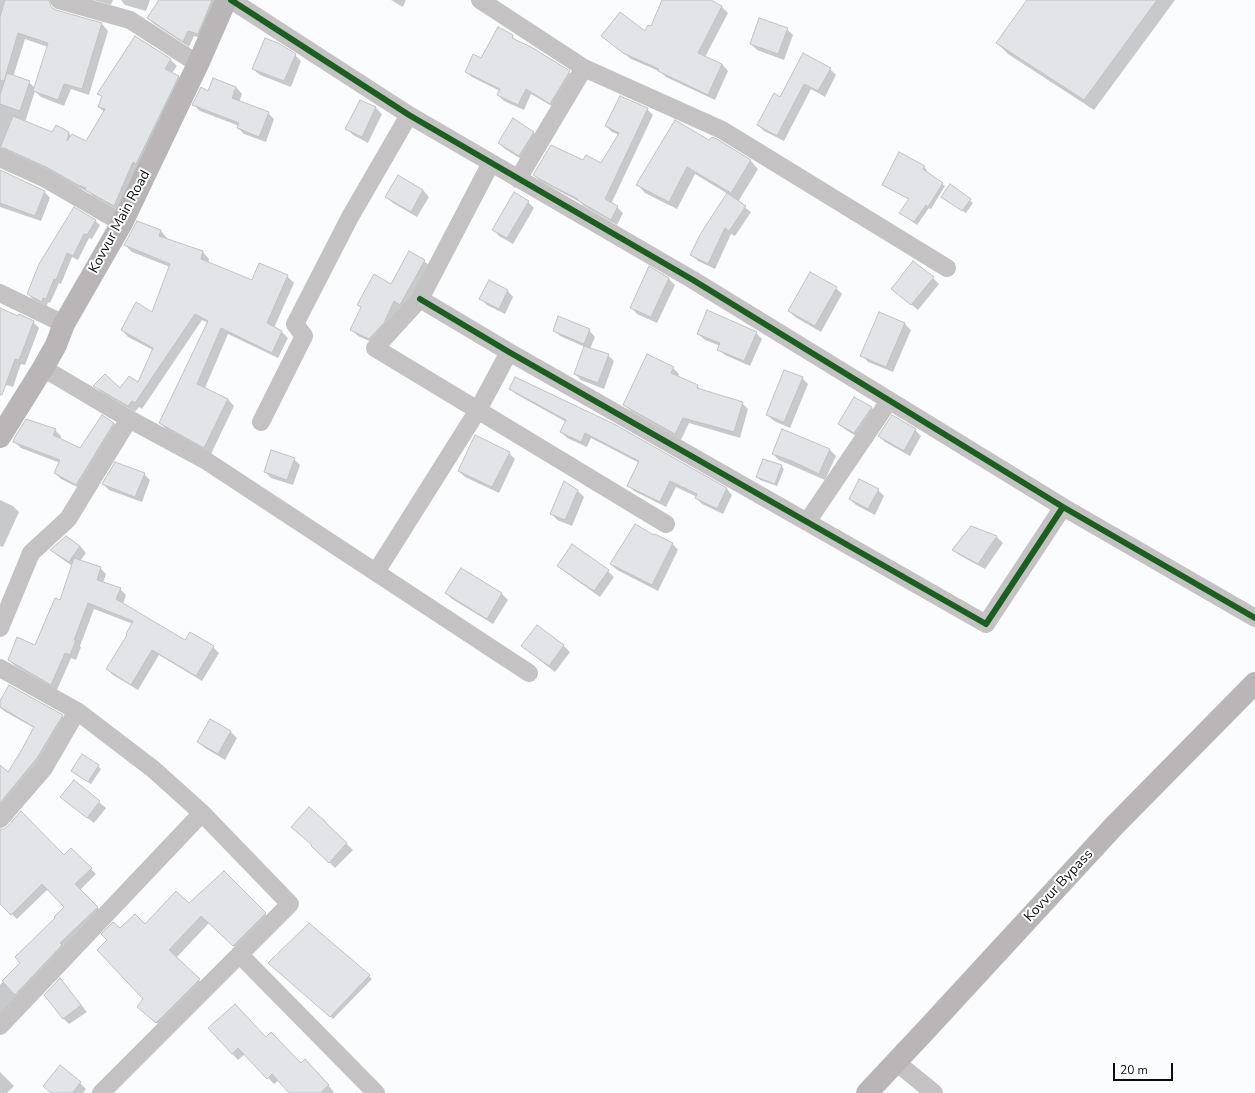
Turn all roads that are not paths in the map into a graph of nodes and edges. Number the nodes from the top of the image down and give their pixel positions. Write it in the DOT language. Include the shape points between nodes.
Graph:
graph roads {
  1 [pos="59,0"];
  2 [pos="226,0"];
  3 [pos="231,0"];
  4 [pos="480,0"];
  5 [pos="198,64"];
  6 [pos="584,68"];
  7 [pos="409,115"];
  8 [pos="0,158"];
  9 [pos="491,163"];
  10 [pos="518,179"];
  11 [pos="122,223"];
  12 [pos="947,268"];
  13 [pos="0,293"];
  14 [pos="420,299"];
  15 [pos="64,324"];
  16 [pos="509,352"];
  17 [pos="43,368"];
  18 [pos="889,401"];
  19 [pos="478,410"];
  20 [pos="129,419"];
  21 [pos="261,422"];
  22 [pos="0,437"];
  23 [pos="1063,507"];
  24 [pos="807,522"];
  25 [pos="666,524"];
  26 [pos="376,572"];
  27 [pos="1255,618"];
  28 [pos="0,628"];
  29 [pos="0,668"];
  30 [pos="529,673"];
  31 [pos="1255,683"];
  32 [pos="77,710"];
  33 [pos="202,813"];
  34 [pos="0,820"];
  35 [pos="240,955"];
  36 [pos="0,1026"];
  37 [pos="896,1062"];
  38 [pos="101,1093"];
  39 [pos="376,1093"];
  40 [pos="866,1093"];
  41 [pos="934,1093"];
  1 -- 5 [label="street" via="130,20"];
  2 -- 5 [label="street, Kovvur Main Road"];
  3 -- 7 [label="street"];
  4 -- 6 [label="street"];
  5 -- 11 [label="street, Kovvur Main Road"];
  6 -- 10 [label="street"];
  6 -- 12 [label="street" via="722,130"];
  7 -- 9 [label="street"];
  7 -- 21 [label="street" via="350,217 295,324 304,336"];
  8 -- 11 [label="street" via="44,178"];
  9 -- 10 [label="street"];
  9 -- 14 [label="street"];
  10 -- 18 [label="street" via="693,280"];
  11 -- 15 [label="street, Kovvur Main Road"];
  13 -- 15 [label="street"];
  14 -- 16 [label="street"];
  14 -- 19 [label="street" via="375,348"];
  15 -- 17 [label="street, Kovvur Main Road"];
  16 -- 19 [label="street"];
  16 -- 24 [label="street"];
  17 -- 20 [label="street"];
  17 -- 22 [label="street, Kovvur Main Road"];
  18 -- 23 [label="street"];
  18 -- 24 [label="street"];
  19 -- 25 [label="street"];
  19 -- 26 [label="street"];
  20 -- 26 [label="street" via="205,460"];
  20 -- 28 [label="street" via="68,519 31,553"];
  23 -- 24 [label="street" via="986,624"];
  23 -- 27 [label="street"];
  26 -- 30 [label="street"];
  29 -- 32 [label="street"];
  31 -- 37 [label="street, Kovvur Bypass" via="1114,825"];
  32 -- 33 [label="street" via="153,769"];
  32 -- 34 [label="street" via="44,768"];
  33 -- 35 [label="street" via="290,904"];
  33 -- 36 [label="street"];
  35 -- 38 [label="street"];
  35 -- 39 [label="street"];
  37 -- 40 [label="street, Kovvur Bypass"];
  37 -- 41 [label="street"];
}
